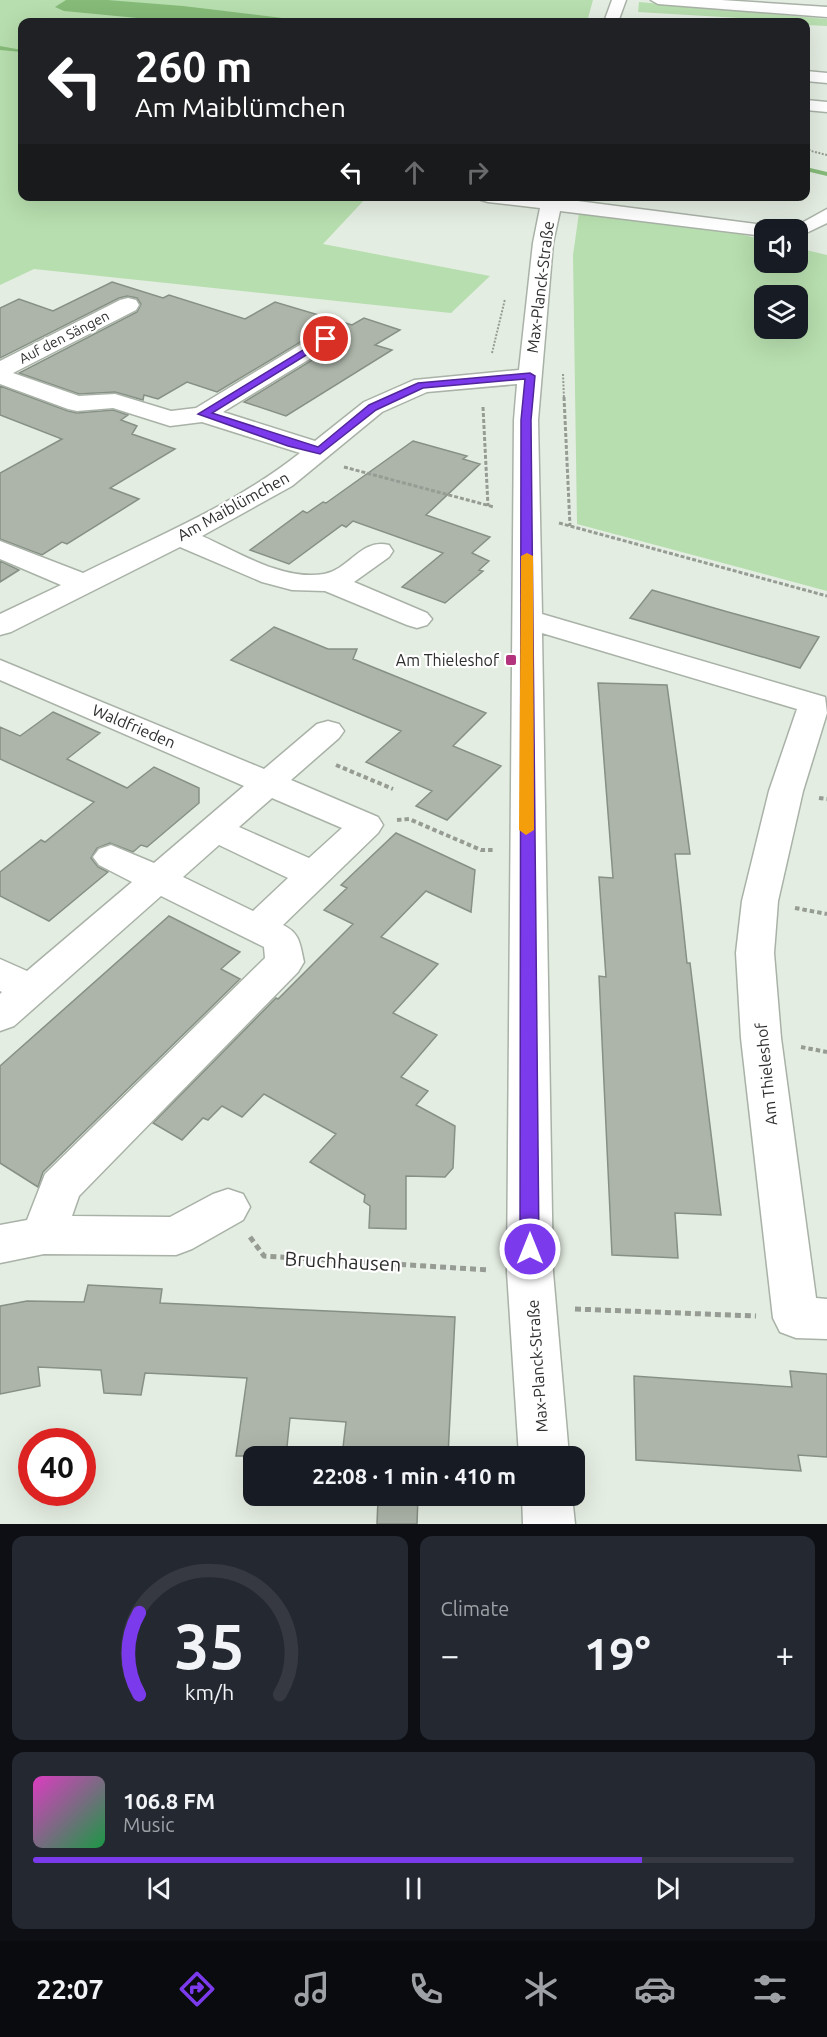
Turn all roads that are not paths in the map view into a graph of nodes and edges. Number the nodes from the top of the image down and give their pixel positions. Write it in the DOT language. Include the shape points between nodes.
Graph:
graph roads {
  1 [pos="619,0"];
  2 [pos="658,0"];
  3 [pos="755,0"];
  4 [pos="669,1"];
  5 [pos="827,5"];
  6 [pos="827,12"];
  7 [pos="612,18"];
  8 [pos="810,76"];
  9 [pos="827,78"];
  10 [pos="810,105"];
  11 [pos="827,106"];
  12 [pos="552,201"];
  13 [pos="559,201"];
  14 [pos="827,215"];
  15 [pos="808,225"];
  16 [pos="754,228"];
  17 [pos="128,305"];
  18 [pos="326,339"];
  19 [pos="0,370"];
  20 [pos="547,374"];
  21 [pos="0,376"];
  22 [pos="203,414"];
  23 [pos="316,455"];
  24 [pos="169,542"];
  25 [pos="0,549"];
  26 [pos="379,551"];
  27 [pos="240,580"];
  28 [pos="328,582"];
  29 [pos="84,584"];
  30 [pos="417,619"];
  31 [pos="527,619"];
  32 [pos="0,626"];
  33 [pos="0,669"];
  34 [pos="317,741"];
  35 [pos="267,783"];
  36 [pos="214,829"];
  37 [pos="111,857"];
  38 [pos="314,875"];
  39 [pos="157,878"];
  40 [pos="257,928"];
  41 [pos="15,982"];
  42 [pos="0,1016"];
  43 [pos="228,1207"];
  44 [pos="44,1235"];
  45 [pos="0,1244"];
  46 [pos="811,1319"];
  47 [pos="543,1446"];
  48 [pos="548,1506"];
  49 [pos="549,1524"];
  1 -- 7 [label="main road"];
  2 -- 4 [label="main road"];
  3 -- 5 [label="main road"];
  4 -- 6 [label="main road"];
  8 -- 9 [label="main road"];
  10 -- 11 [label="main road"];
  12 -- 20 [label="main road, Max-Planck-Straße" via="543,243"];
  13 -- 16 [label="main road"];
  14 -- 15 [label="main road"];
  17 -- 19 [label="main road, Auf den Sängen"];
  18 -- 22 [label="main road, Auf den Sängen"];
  20 -- 23 [label="main road, Am Maiblümchen" via="422,385 373,407"];
  20 -- 31 [label="main road, Max-Planck-Straße" via="526,420"];
  21 -- 22 [label="main road, Auf den Sängen" via="77,404 115,400 170,419"];
  22 -- 23 [label="main road, Auf den Sängen"];
  23 -- 24 [label="main road, Am Maiblümchen" via="283,480"];
  24 -- 27 [label="main road"];
  24 -- 28 [label="main road" via="273,575 312,583"];
  24 -- 29 [label="main road, Am Maiblümchen"];
  25 -- 29 [label="main road"];
  26 -- 28 [label="main road" via="346,576"];
  28 -- 30 [label="main road"];
  29 -- 32 [label="main road, Am Maiblümchen"];
  31 -- 46 [label="main road, Am Thieleshof" via="814,704 786,791 760,901 755,953 761,1038"];
  31 -- 47 [label="main road, Max-Planck-Straße" via="530,1272"];
  33 -- 35 [label="main road, Waldfrieden"];
  34 -- 35 [label="main road"];
  35 -- 36 [label="main road"];
  35 -- 38 [label="main road, Waldfrieden" via="366,825"];
  36 -- 38 [label="main road"];
  36 -- 39 [label="main road"];
  37 -- 39 [label="main road"];
  38 -- 40 [label="main road"];
  39 -- 40 [label="main road"];
  39 -- 41 [label="main road"];
  40 -- 44 [label="main road" via="281,940 285,962 60,1187"];
  41 -- 42 [label="main road"];
  43 -- 44 [label="main road" via="176,1236"];
  44 -- 45 [label="main road"];
  48 -- 49 [label="main road"];
}
